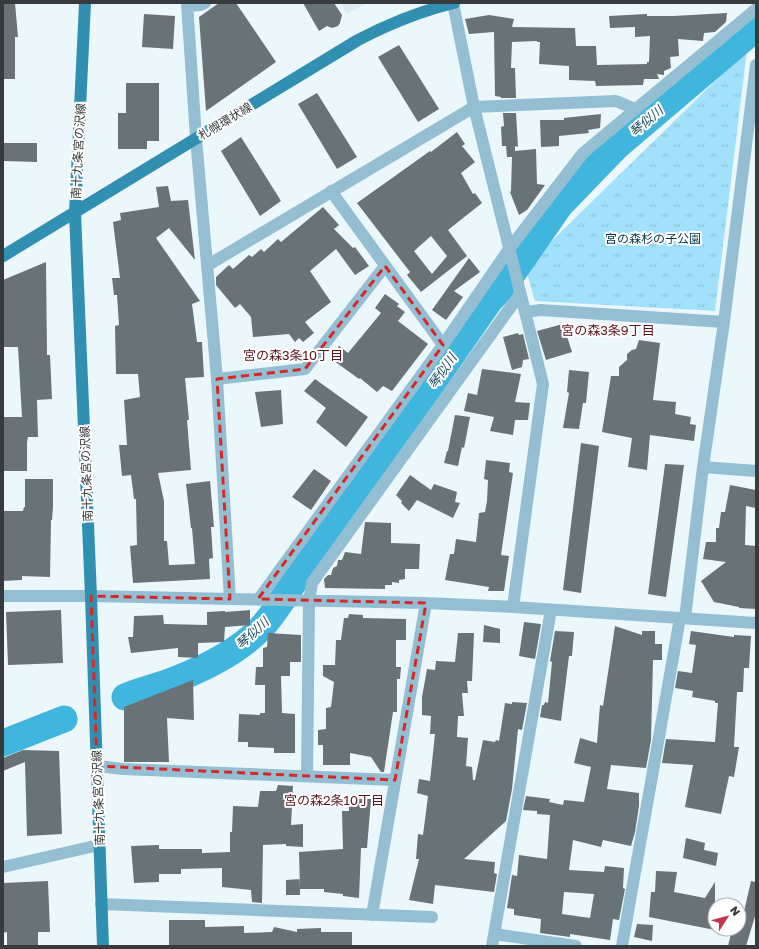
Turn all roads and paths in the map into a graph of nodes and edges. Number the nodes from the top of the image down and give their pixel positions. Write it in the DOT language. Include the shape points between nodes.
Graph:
graph roads {
  1 [pos="85,3"];
  2 [pos="205,3"];
  3 [pos="454,3"];
  4 [pos="187,4"];
  5 [pos="756,9"];
  6 [pos="756,65"];
  7 [pos="474,107"];
  8 [pos="635,109"];
  9 [pos="196,138"];
  10 [pos="331,191"];
  11 [pos="75,213"];
  12 [pos="511,255"];
  13 [pos="3,256"];
  14 [pos="208,265"];
  15 [pos="385,266"];
  16 [pos="519,288"];
  17 [pos="525,312"];
  18 [pos="724,322"];
  19 [pos="443,345"];
  20 [pos="217,379"];
  21 [pos="703,467"];
  22 [pos="756,471"];
  23 [pos="3,596"];
  24 [pos="91,596"];
  25 [pos="230,598"];
  26 [pos="258,600"];
  27 [pos="309,600"];
  28 [pos="426,603"];
  29 [pos="513,607"];
  30 [pos="551,610"];
  31 [pos="682,618"];
  32 [pos="756,623"];
  33 [pos="97,766"];
  34 [pos="307,776"];
  35 [pos="395,780"];
  36 [pos="100,845"];
  37 [pos="3,867"];
  38 [pos="102,904"];
  39 [pos="372,915"];
  40 [pos="432,917"];
  41 [pos="493,940"];
  42 [pos="103,946"];
  43 [pos="576,946"];
  44 [pos="622,946"];
  1 -- 11 [label="main road, 南十九条宮の沢線"];
  2 -- 4 [label="street"];
  3 -- 7 [label="street"];
  3 -- 9 [label="main road, 札幌環状線" via="402,19 358,40"];
  4 -- 9 [label="street"];
  5 -- 8 [label="street"];
  6 -- 18 [label="street"];
  7 -- 8 [label="street" via="616,102"];
  7 -- 10 [label="street"];
  7 -- 12 [label="street"];
  8 -- 12 [label="street" via="583,153"];
  9 -- 11 [label="main road, 札幌環状線"];
  9 -- 14 [label="street"];
  10 -- 14 [label="street"];
  10 -- 15 [label="street"];
  11 -- 13 [label="main road, 札幌環状線"];
  11 -- 24 [label="main road, 南十九条宮の沢線"];
  12 -- 16 [label="street"];
  12 -- 19 [label="street"];
  14 -- 20 [label="street"];
  15 -- 19 [label="street"];
  15 -- 20 [label="street" via="305,369"];
  16 -- 17 [label="street"];
  16 -- 27 [label="street" via="312,583"];
  17 -- 18 [label="street" via="541,310"];
  17 -- 29 [label="street" via="543,384"];
  18 -- 21 [label="street"];
  19 -- 26 [label="street"];
  20 -- 25 [label="street"];
  21 -- 22 [label="street"];
  21 -- 31 [label="street"];
  23 -- 24 [label="street"];
  24 -- 25 [label="street"];
  24 -- 33 [label="main road, 南十九条宮の沢線"];
  25 -- 26 [label="street"];
  26 -- 27 [label="street"];
  27 -- 28 [label="street"];
  27 -- 34 [label="street"];
  28 -- 29 [label="street"];
  28 -- 35 [label="street"];
  29 -- 30 [label="street"];
  30 -- 31 [label="street"];
  30 -- 41 [label="street"];
  31 -- 32 [label="street"];
  31 -- 44 [label="street"];
  33 -- 34 [label="street"];
  33 -- 36 [label="main road, 南十九条宮の沢線"];
  34 -- 35 [label="street"];
  35 -- 39 [label="street"];
  36 -- 37 [label="street"];
  36 -- 38 [label="main road, 南十九条宮の沢線"];
  38 -- 39 [label="street"];
  38 -- 42 [label="main road, 南十九条宮の沢線"];
  39 -- 40 [label="street"];
  41 -- 43 [label="street"];
}
